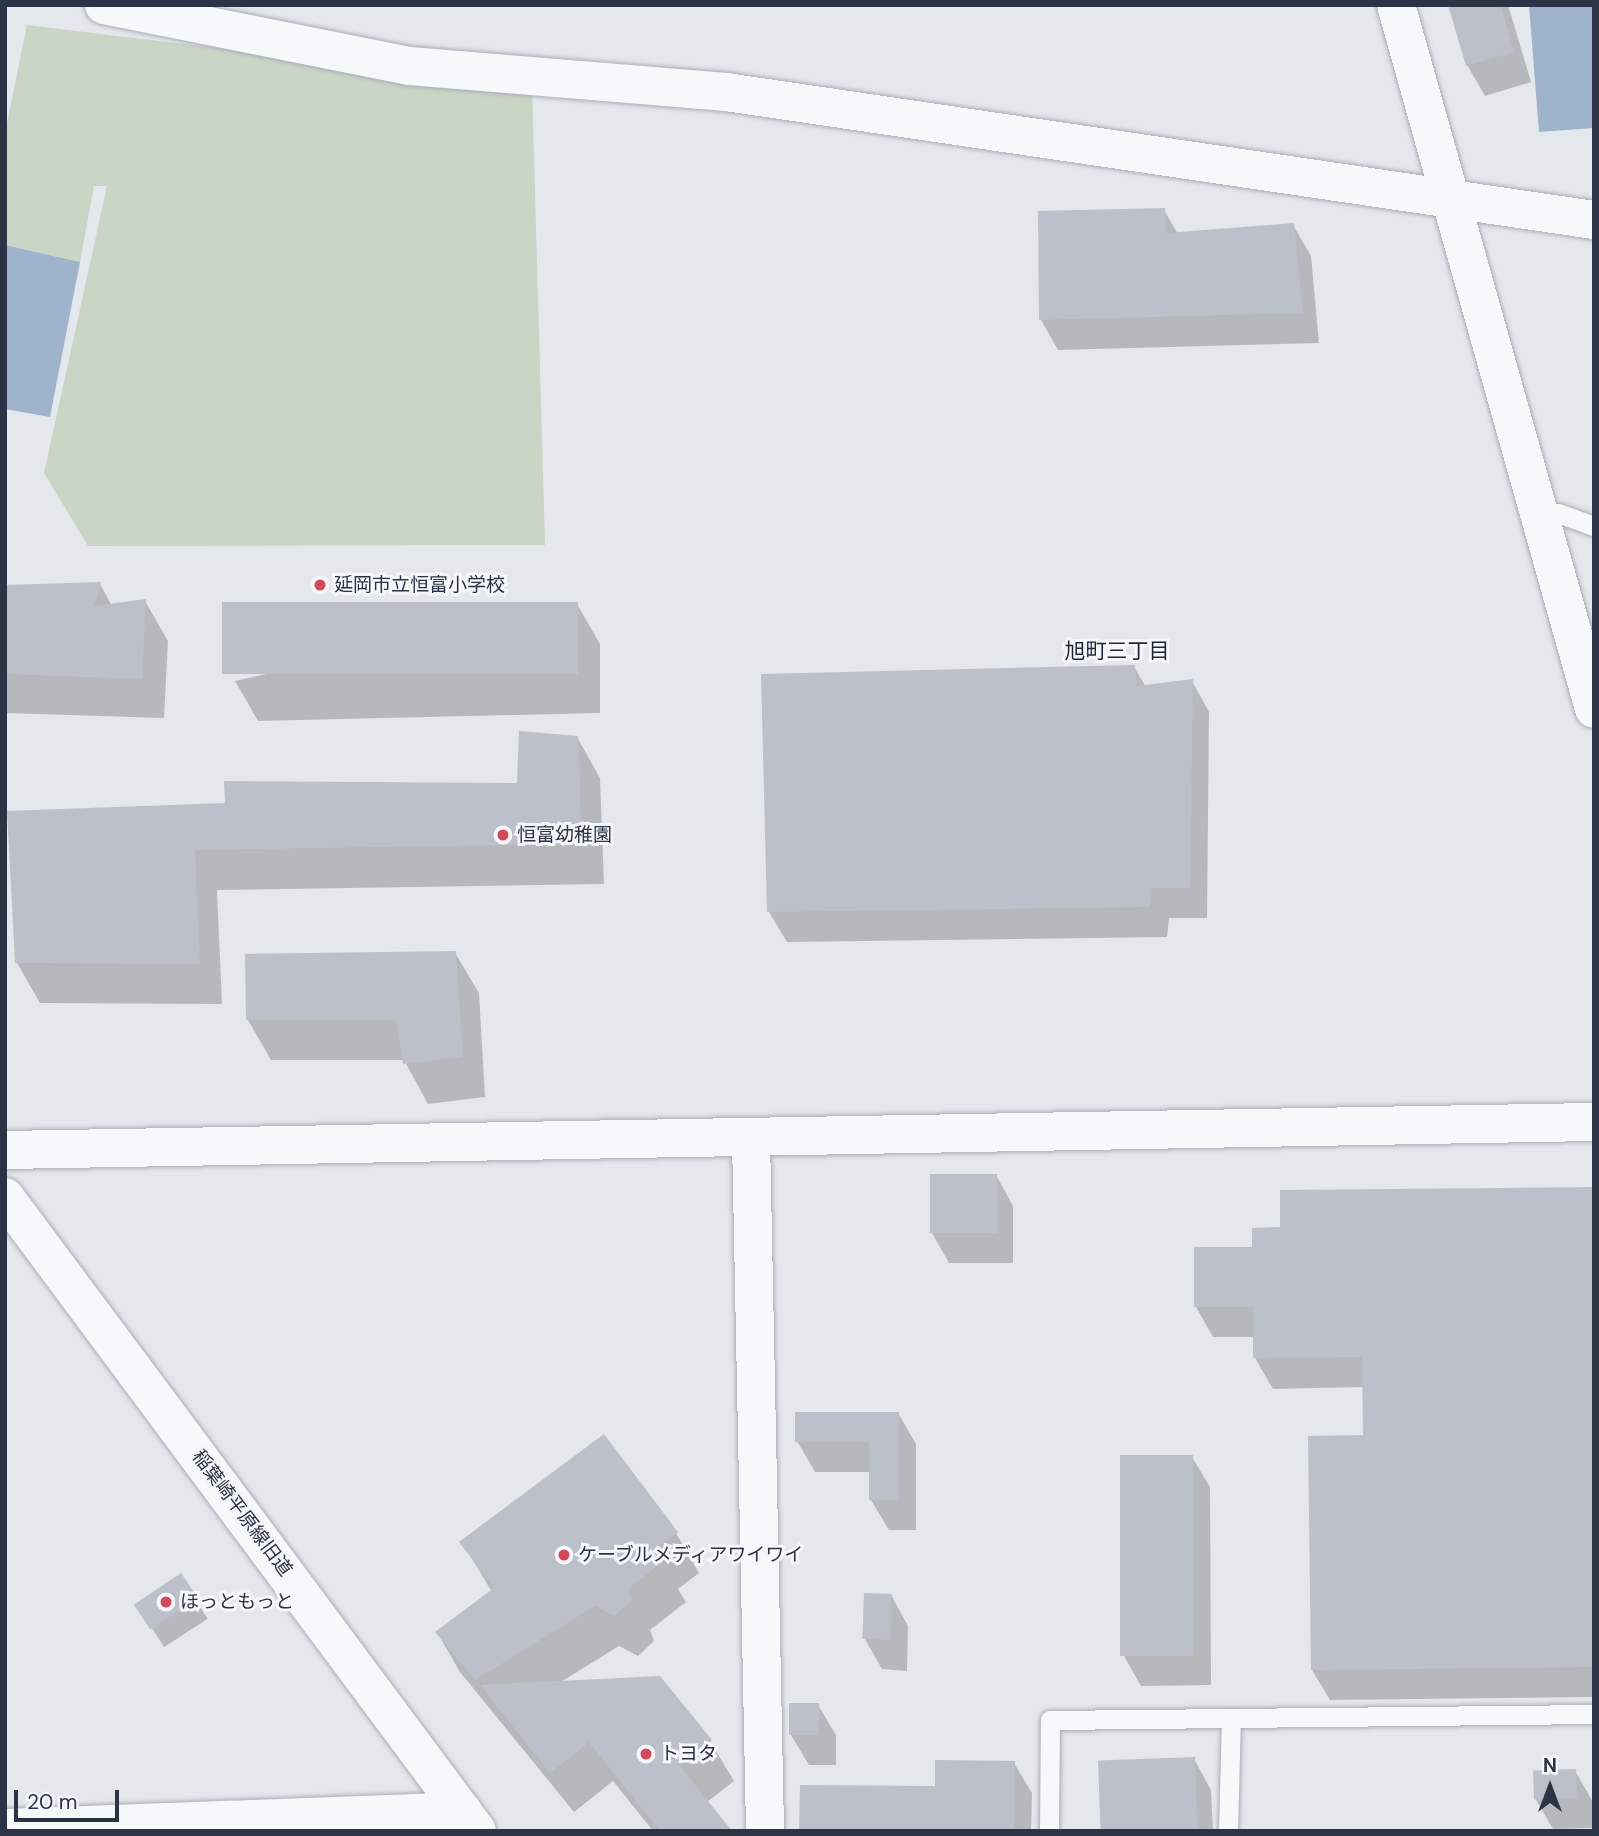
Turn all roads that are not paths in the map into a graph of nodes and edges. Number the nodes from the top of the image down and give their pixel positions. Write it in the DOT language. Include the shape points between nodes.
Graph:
graph roads {
  1 [pos="104,5"];
  2 [pos="1396,5"];
  3 [pos="1449,196"];
  4 [pos="1594,220"];
  5 [pos="1539,516"];
  6 [pos="1594,526"];
  7 [pos="1594,709"];
  8 [pos="1594,1122"];
  9 [pos="751,1138"];
  10 [pos="5,1150"];
  11 [pos="5,1197"];
  12 [pos="1594,1714"];
  13 [pos="1231,1718"];
  14 [pos="470,1821"];
  15 [pos="5,1828"];
  16 [pos="765,1831"];
  17 [pos="1049,1831"];
  18 [pos="1228,1831"];
  1 -- 3 [label="street" via="410,66 726,92"];
  2 -- 3 [label="street"];
  3 -- 4 [label="street"];
  3 -- 5 [label="street"];
  5 -- 6 [label="lane" via="1558,513"];
  5 -- 7 [label="street"];
  8 -- 9 [label="street"];
  9 -- 10 [label="street"];
  9 -- 16 [label="street"];
  11 -- 14 [label="street, 稲葉崎平原線旧道"];
  12 -- 13 [label="lane"];
  13 -- 17 [label="lane" via="1050,1720"];
  13 -- 18 [label="lane"];
  14 -- 15 [label="street"];
}
